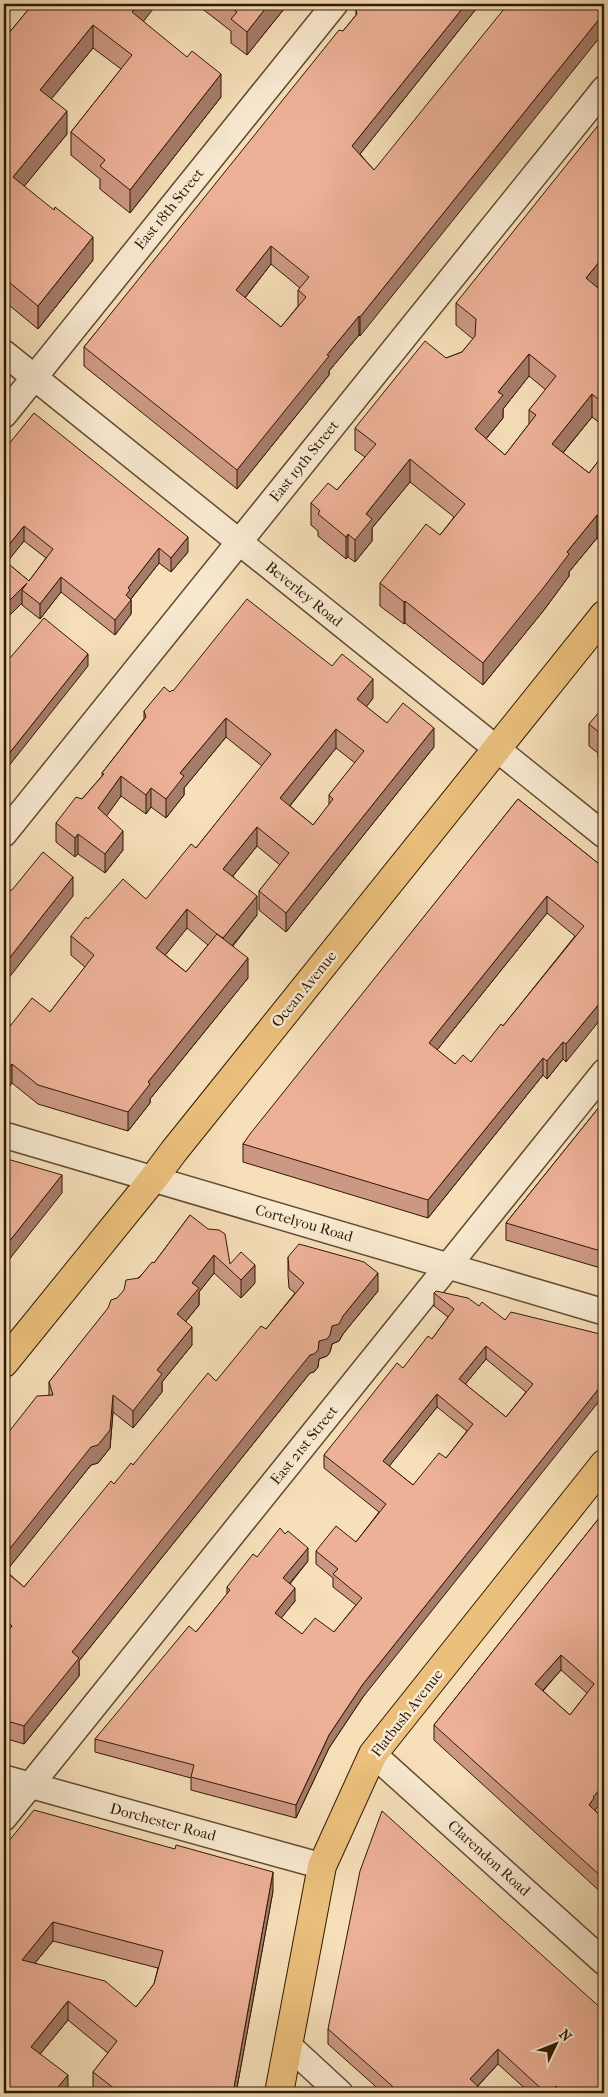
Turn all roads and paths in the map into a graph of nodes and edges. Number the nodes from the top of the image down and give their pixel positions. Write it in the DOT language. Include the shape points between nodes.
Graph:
graph roads {
  1 [pos="336,4"];
  2 [pos="604,89"];
  3 [pos="4,353"];
  4 [pos="34,377"];
  5 [pos="4,415"];
  6 [pos="239,542"];
  7 [pos="604,615"];
  8 [pos="497,748"];
  9 [pos="4,834"];
  10 [pos="604,835"];
  11 [pos="604,1072"];
  12 [pos="4,1135"];
  13 [pos="153,1180"];
  14 [pos="449,1267"];
  15 [pos="604,1312"];
  16 [pos="4,1363"];
  17 [pos="604,1464"];
  18 [pos="373,1754"];
  19 [pos="4,1778"];
  20 [pos="30,1786"];
  21 [pos="4,1818"];
  22 [pos="322,1866"];
  23 [pos="604,1962"];
  24 [pos="288,2046"];
  25 [pos="279,2093"];
  26 [pos="340,2093"];
  1 -- 4 [label="street, East 18th Street"];
  2 -- 6 [label="street, East 19th Street"];
  3 -- 4 [label="street, Beverley Road"];
  4 -- 5 [label="street, East 18th Street"];
  4 -- 6 [label="street, Beverley Road"];
  6 -- 8 [label="street, Beverley Road"];
  6 -- 9 [label="street, East 19th Street"];
  7 -- 8 [label="main road, Ocean Avenue"];
  8 -- 10 [label="street, Beverley Road"];
  8 -- 13 [label="main road, Ocean Avenue"];
  11 -- 14 [label="street, East 21st Street"];
  12 -- 13 [label="street, Cortelyou Road"];
  13 -- 14 [label="street, Cortelyou Road"];
  13 -- 16 [label="main road, Ocean Avenue"];
  14 -- 15 [label="street, Cortelyou Road"];
  14 -- 20 [label="street, East 21st Street"];
  17 -- 18 [label="main road, Flatbush Avenue"];
  18 -- 22 [label="main road, Flatbush Avenue"];
  18 -- 23 [label="street, Clarendon Road"];
  19 -- 20 [label="street, Dorchester Road"];
  20 -- 21 [label="street, East 21st Street"];
  20 -- 22 [label="street, Dorchester Road"];
  22 -- 24 [label="main road, Flatbush Avenue"];
  24 -- 25 [label="main road, Flatbush Avenue"];
  24 -- 26 [label="street"];
}
